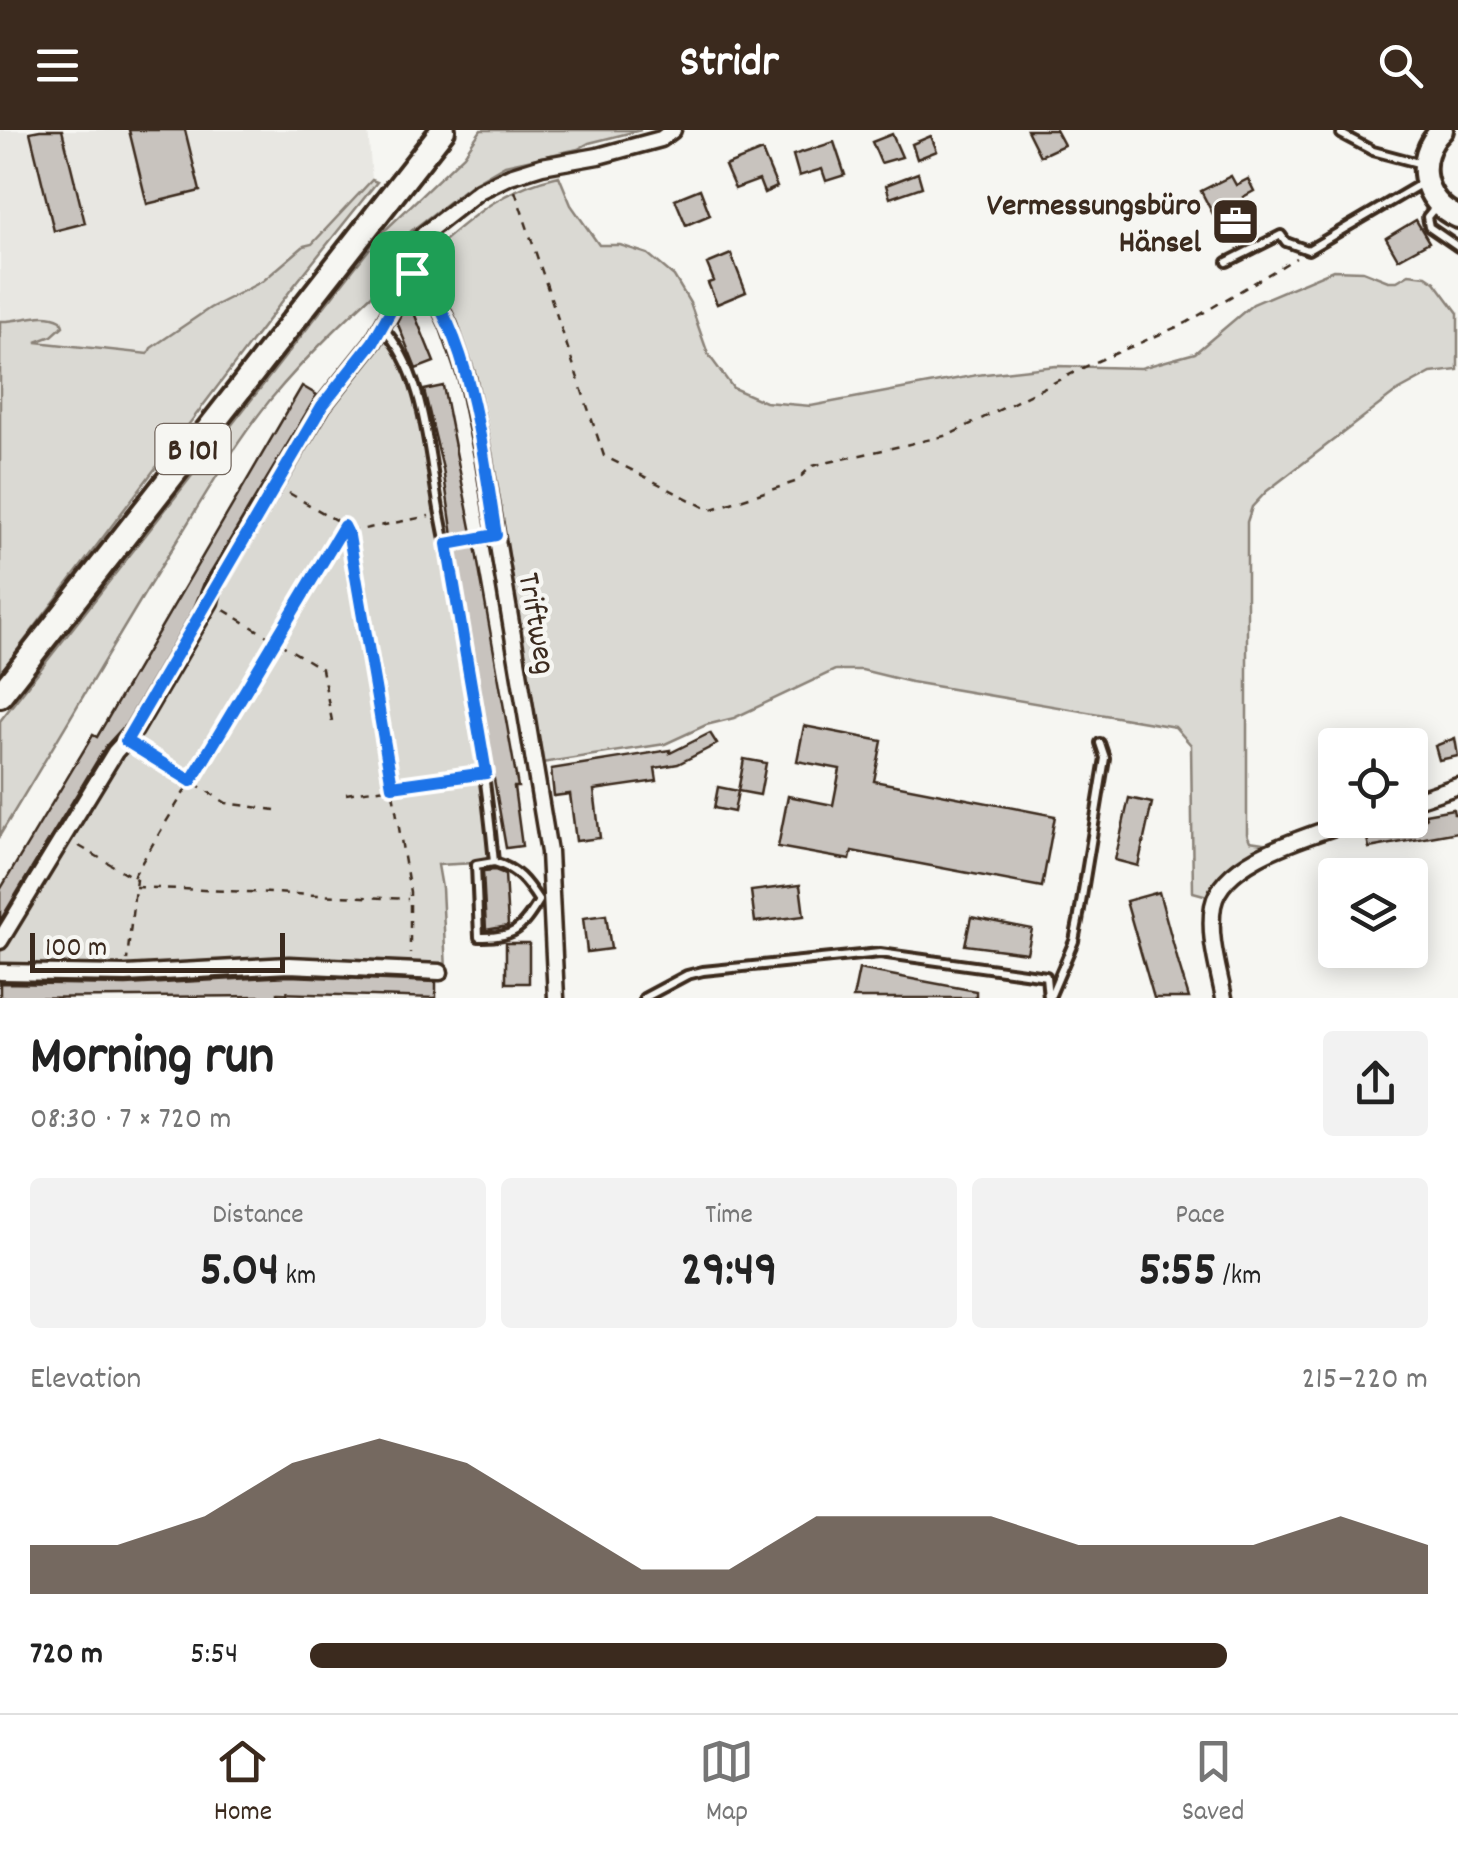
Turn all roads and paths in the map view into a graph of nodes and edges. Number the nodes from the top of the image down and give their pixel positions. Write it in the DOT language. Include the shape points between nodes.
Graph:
graph roads {
  1 [pos="443,130"];
  2 [pos="673,130"];
  3 [pos="1442,130"];
  4 [pos="1342,134"];
  5 [pos="1425,173"];
  6 [pos="510,176"];
  7 [pos="1436,204"];
  8 [pos="1458,218"];
  9 [pos="1458,247"];
  10 [pos="1308,250"];
  11 [pos="1227,262"];
  12 [pos="412,273"];
  13 [pos="382,326"];
  14 [pos="275,485"];
  15 [pos="440,515"];
  16 [pos="344,526"];
  17 [pos="348,532"];
  18 [pos="496,535"];
  19 [pos="447,544"];
  20 [pos="210,602"];
  21 [pos="276,640"];
  22 [pos="0,695"];
  23 [pos="332,721"];
  24 [pos="126,741"];
  25 [pos="1100,743"];
  26 [pos="486,773"];
  27 [pos="191,781"];
  28 [pos="392,786"];
  29 [pos="1458,786"];
  30 [pos="346,794"];
  31 [pos="1428,796"];
  32 [pos="275,810"];
  33 [pos="1318,833"];
  34 [pos="66,838"];
  35 [pos="494,862"];
  36 [pos="133,877"];
  37 [pos="135,888"];
  38 [pos="410,899"];
  39 [pos="546,900"];
  40 [pos="0,941"];
  41 [pos="410,971"];
  42 [pos="0,972"];
  43 [pos="440,972"];
  44 [pos="126,974"];
  45 [pos="556,998"];
  46 [pos="644,998"];
  47 [pos="1049,998"];
  48 [pos="1224,998"];
  1 -- 22 [label="main road, B 101"];
  2 -- 6 [label="street" via="662,139"];
  3 -- 5 [label="street" via="1429,146"];
  4 -- 5 [label="lane"];
  5 -- 7 [label="street"];
  5 -- 10 [label="lane"];
  6 -- 10 [label="path" via="604,456 710,510 795,482 812,466 949,434 1186,323"];
  6 -- 12 [label="street" via="424,234 409,263"];
  7 -- 8 [label="street"];
  7 -- 9 [label="lane" via="1429,227"];
  10 -- 11 [label="lane" via="1281,235"];
  12 -- 13 [label="street"];
  12 -- 18 [label="street, Triftweg" via="434,294 466,378"];
  13 -- 14 [label="street" via="322,406"];
  13 -- 15 [label="lane" via="397,342 414,389"];
  14 -- 16 [label="path"];
  14 -- 20 [label="street"];
  15 -- 17 [label="path"];
  15 -- 19 [label="lane"];
  16 -- 17 [label="path"];
  16 -- 21 [label="path"];
  17 -- 28 [label="path"];
  18 -- 19 [label="lane"];
  18 -- 39 [label="street, Triftweg" via="549,852"];
  19 -- 26 [label="lane"];
  20 -- 21 [label="path"];
  20 -- 24 [label="street"];
  21 -- 23 [label="path" via="322,669"];
  21 -- 27 [label="path"];
  24 -- 27 [label="path"];
  24 -- 34 [label="street"];
  25 -- 47 [label="lane" via="1105,758 1078,922"];
  26 -- 28 [label="path"];
  26 -- 35 [label="lane"];
  27 -- 32 [label="path" via="226,803"];
  27 -- 36 [label="path"];
  28 -- 30 [label="path"];
  28 -- 38 [label="path"];
  29 -- 31 [label="street"];
  33 -- 48 [label="street" via="1268,852 1230,876 1215,898 1212,926"];
  34 -- 36 [label="path"];
  34 -- 40 [label="street"];
  35 -- 39 [label="lane" via="511,867"];
  35 -- 39 [label="lane" via="476,865 479,937 514,933"];
  36 -- 37 [label="path"];
  37 -- 38 [label="path"];
  37 -- 44 [label="path"];
  38 -- 41 [label="path"];
  39 -- 45 [label="street, Triftweg"];
  41 -- 43 [label="street"];
  41 -- 44 [label="street" via="236,966"];
  42 -- 44 [label="street"];
  46 -- 47 [label="lane" via="704,971 880,953 1046,976"];
}
